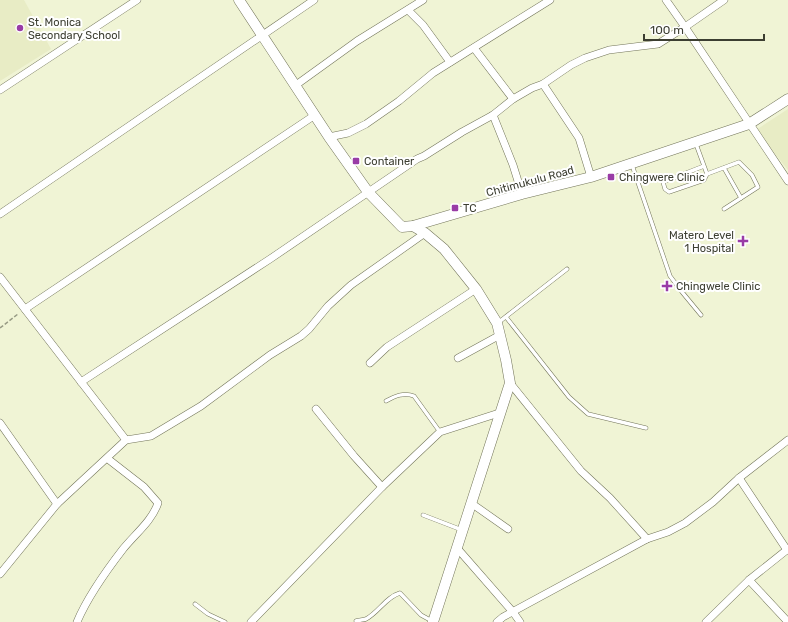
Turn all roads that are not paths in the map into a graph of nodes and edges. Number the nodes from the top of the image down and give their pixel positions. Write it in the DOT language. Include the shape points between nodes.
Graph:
graph roads {
  1 [pos="137,0"];
  2 [pos="239,0"];
  3 [pos="314,0"];
  4 [pos="423,0"];
  5 [pos="550,0"];
  6 [pos="666,0"];
  7 [pos="724,0"];
  8 [pos="408,10"];
  9 [pos="685,27"];
  10 [pos="263,35"];
  11 [pos="474,48"];
  12 [pos="450,62"];
  13 [pos="543,84"];
  14 [pos="296,85"];
  15 [pos="0,90"];
  16 [pos="512,99"];
  17 [pos="788,99"];
  18 [pos="315,115"];
  19 [pos="493,115"];
  20 [pos="749,124"];
  21 [pos="329,137"];
  22 [pos="696,142"];
  23 [pos="632,164"];
  24 [pos="704,166"];
  25 [pos="724,168"];
  26 [pos="707,174"];
  27 [pos="590,177"];
  28 [pos="788,181"];
  29 [pos="368,192"];
  30 [pos="522,194"];
  31 [pos="741,198"];
  32 [pos="724,209"];
  33 [pos="0,214"];
  34 [pos="413,226"];
  35 [pos="425,233"];
  36 [pos="568,269"];
  37 [pos="0,277"];
  38 [pos="476,289"];
  39 [pos="25,309"];
  40 [pos="702,315"];
  41 [pos="506,317"];
  42 [pos="497,323"];
  43 [pos="500,335"];
  44 [pos="458,358"];
  45 [pos="370,362"];
  46 [pos="81,382"];
  47 [pos="510,383"];
  48 [pos="386,401"];
  49 [pos="316,409"];
  50 [pos="500,413"];
  51 [pos="0,423"];
  52 [pos="646,428"];
  53 [pos="440,432"];
  54 [pos="126,440"];
  55 [pos="788,440"];
  56 [pos="108,459"];
  57 [pos="739,478"];
  58 [pos="382,486"];
  59 [pos="471,503"];
  60 [pos="57,504"];
  61 [pos="423,515"];
  62 [pos="508,529"];
  63 [pos="463,530"];
  64 [pos="647,539"];
  65 [pos="457,548"];
  66 [pos="787,549"];
  67 [pos="0,574"];
  68 [pos="749,580"];
  69 [pos="195,604"];
  70 [pos="513,612"];
  71 [pos="356,621"];
  72 [pos="77,622"];
  73 [pos="225,622"];
  74 [pos="251,622"];
  75 [pos="433,622"];
  76 [pos="497,622"];
  77 [pos="520,622"];
  78 [pos="706,622"];
  79 [pos="788,622"];
  1 -- 15 [label="street"];
  2 -- 10 [label="street"];
  3 -- 10 [label="street"];
  4 -- 8 [label="street"];
  5 -- 11 [label="street"];
  6 -- 9 [label="street"];
  7 -- 9 [label="street"];
  8 -- 12 [label="street" via="423,25"];
  8 -- 14 [label="street" via="357,41"];
  9 -- 13 [label="street" via="658,44 609,50 585,58"];
  9 -- 20 [label="street"];
  10 -- 14 [label="street"];
  10 -- 33 [label="street"];
  11 -- 12 [label="street"];
  11 -- 16 [label="street"];
  12 -- 21 [label="street" via="366,124 348,133"];
  13 -- 16 [label="street"];
  13 -- 27 [label="street" via="579,138"];
  14 -- 18 [label="street"];
  16 -- 19 [label="street"];
  17 -- 20 [label="street, Chitimukulu Road"];
  18 -- 21 [label="street"];
  18 -- 39 [label="street"];
  19 -- 29 [label="street" via="417,159"];
  19 -- 30 [label="street"];
  20 -- 22 [label="street, Chitimukulu Road"];
  20 -- 28 [label="street"];
  21 -- 29 [label="street"];
  22 -- 23 [label="street, Chitimukulu Road"];
  22 -- 24 [label="lane"];
  23 -- 27 [label="street, Chitimukulu Road"];
  23 -- 40 [label="lane" via="670,276"];
  24 -- 26 [label="lane"];
  24 -- 26 [label="lane" via="667,180 663,185 669,192 704,180"];
  25 -- 26 [label="lane"];
  25 -- 31 [label="lane"];
  25 -- 31 [label="lane" via="739,162 752,176 758,187"];
  27 -- 30 [label="street, Chitimukulu Road"];
  29 -- 34 [label="street" via="402,227"];
  29 -- 46 [label="street"];
  30 -- 34 [label="street, Chitimukulu Road"];
  31 -- 32 [label="lane"];
  34 -- 35 [label="street"];
  35 -- 38 [label="street" via="444,249"];
  35 -- 54 [label="street" via="351,285 301,336 270,355 201,406 151,436"];
  36 -- 41 [label="lane"];
  37 -- 39 [label="street"];
  38 -- 42 [label="street"];
  38 -- 45 [label="street" via="387,347"];
  39 -- 46 [label="street"];
  41 -- 42 [label="lane"];
  41 -- 52 [label="lane" via="569,397 588,414"];
  42 -- 43 [label="street"];
  43 -- 44 [label="street"];
  43 -- 47 [label="street"];
  46 -- 54 [label="street"];
  47 -- 50 [label="street"];
  47 -- 64 [label="street" via="581,471 610,498"];
  48 -- 53 [label="lane" via="398,395 414,396"];
  49 -- 58 [label="street"];
  50 -- 53 [label="street"];
  50 -- 59 [label="street"];
  51 -- 60 [label="street"];
  53 -- 58 [label="street"];
  54 -- 56 [label="street"];
  55 -- 57 [label="street"];
  56 -- 60 [label="street"];
  56 -- 72 [label="street" via="144,487 158,503 155,513 98,584"];
  57 -- 64 [label="street" via="685,523"];
  57 -- 66 [label="street"];
  58 -- 74 [label="street"];
  59 -- 62 [label="street"];
  59 -- 63 [label="street"];
  60 -- 67 [label="street"];
  61 -- 63 [label="lane"];
  63 -- 65 [label="street"];
  64 -- 70 [label="street"];
  65 -- 70 [label="street"];
  65 -- 75 [label="street"];
  66 -- 68 [label="street"];
  68 -- 78 [label="street"];
  68 -- 79 [label="street"];
  69 -- 73 [label="lane"];
  70 -- 76 [label="street"];
  70 -- 77 [label="street"];
  71 -- 75 [label="lane" via="366,619 394,595 400,593 422,615"];
}
